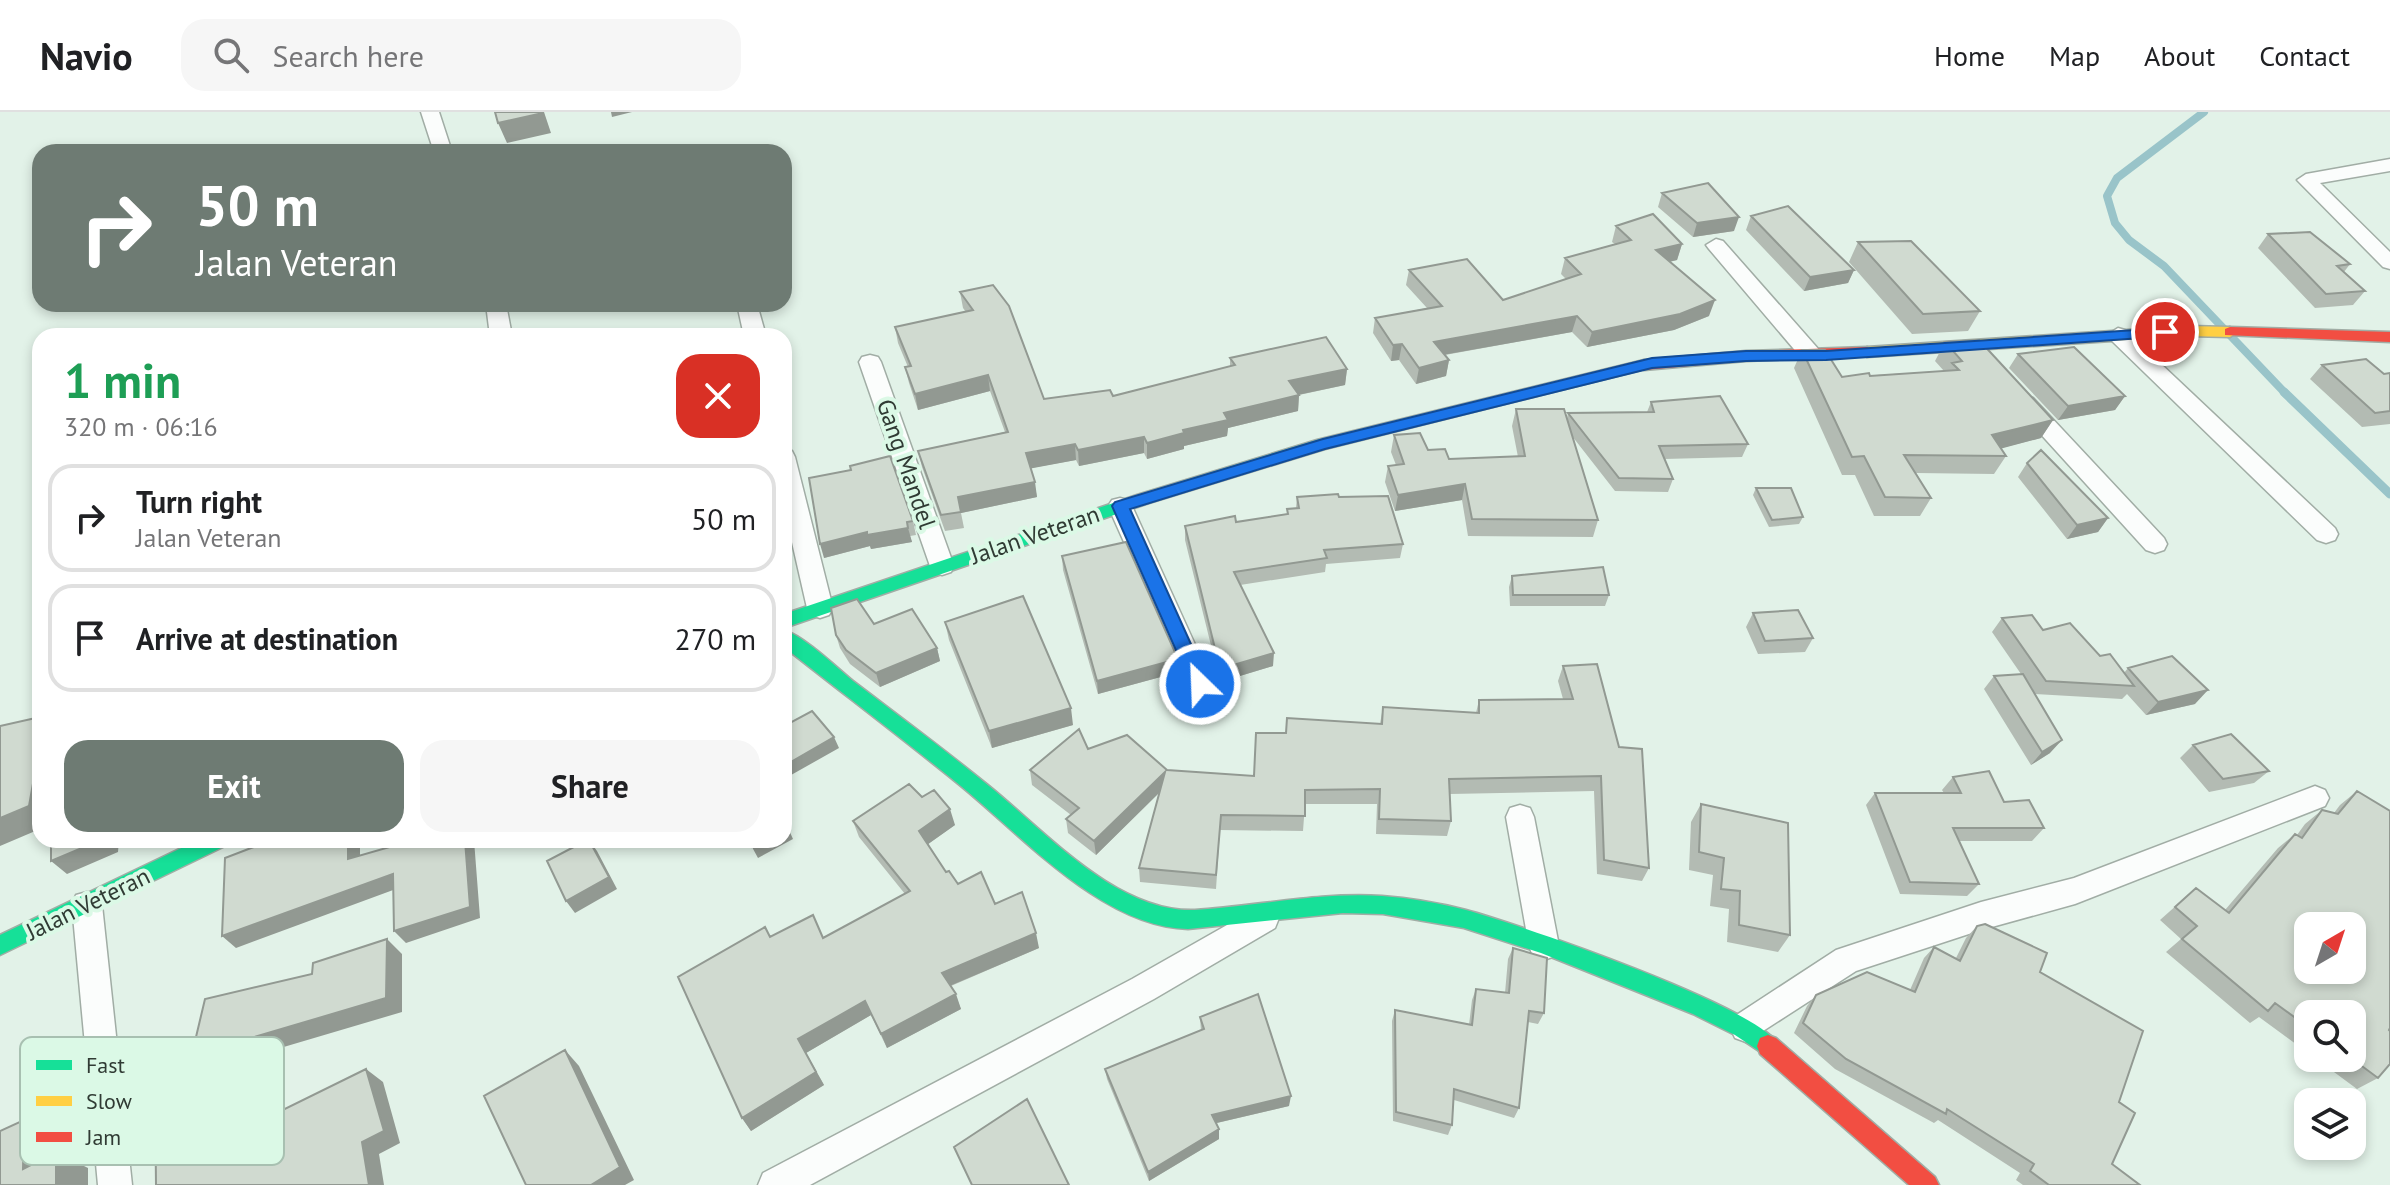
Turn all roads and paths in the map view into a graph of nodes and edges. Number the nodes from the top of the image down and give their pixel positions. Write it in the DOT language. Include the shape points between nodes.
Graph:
graph roads {
  1 [pos="430,112"];
  2 [pos="440,144"];
  3 [pos="2390,165"];
  4 [pos="1716,245"];
  5 [pos="2390,263"];
  6 [pos="2118,335"];
  7 [pos="2390,337"];
  8 [pos="1971,344"];
  9 [pos="1812,356"];
  10 [pos="870,362"];
  11 [pos="1991,366"];
  12 [pos="2012,389"];
  13 [pos="792,491"];
  14 [pos="1120,506"];
  15 [pos="2326,534"];
  16 [pos="2155,544"];
  17 [pos="942,566"];
  18 [pos="820,608"];
  19 [pos="792,618"];
  20 [pos="792,643"];
  21 [pos="1200,684"];
  22 [pos="2315,798"];
  23 [pos="1520,817"];
  24 [pos="202,848"];
  25 [pos="87,905"];
  26 [pos="1274,912"];
  27 [pos="0,945"];
  28 [pos="1544,946"];
  29 [pos="1746,1027"];
  30 [pos="100,1037"];
  31 [pos="113,1165"];
  32 [pos="115,1185"];
  33 [pos="775,1185"];
  34 [pos="1927,1185"];
  1 -- 2 [label="street"];
  3 -- 5 [label="street" via="2306,180"];
  4 -- 9 [label="street"];
  6 -- 7 [label="street, Jalan Veteran" via="2188,331"];
  6 -- 8 [label="street, Jalan Veteran"];
  6 -- 15 [label="street"];
  8 -- 9 [label="street, Jalan Veteran"];
  8 -- 11 [label="street"];
  9 -- 14 [label="street, Jalan Veteran" via="1690,359 1598,375 1323,444"];
  10 -- 17 [label="street, Gang Mandel"];
  12 -- 16 [label="street"];
  13 -- 18 [label="street"];
  14 -- 17 [label="street, Jalan Veteran"];
  14 -- 21 [label="street"];
  17 -- 18 [label="street, Jalan Veteran"];
  18 -- 19 [label="street, Jalan Veteran"];
  20 -- 26 [label="street" via="1113,897 1170,919"];
  22 -- 29 [label="street" via="2075,891 1847,960"];
  23 -- 28 [label="street"];
  24 -- 25 [label="street, Jalan Veteran"];
  25 -- 27 [label="street, Jalan Veteran"];
  25 -- 30 [label="street"];
  26 -- 28 [label="street" via="1382,904 1423,910"];
  26 -- 33 [label="street" via="1143,989"];
  28 -- 29 [label="street"];
  29 -- 34 [label="street"];
  31 -- 32 [label="street"];
}
